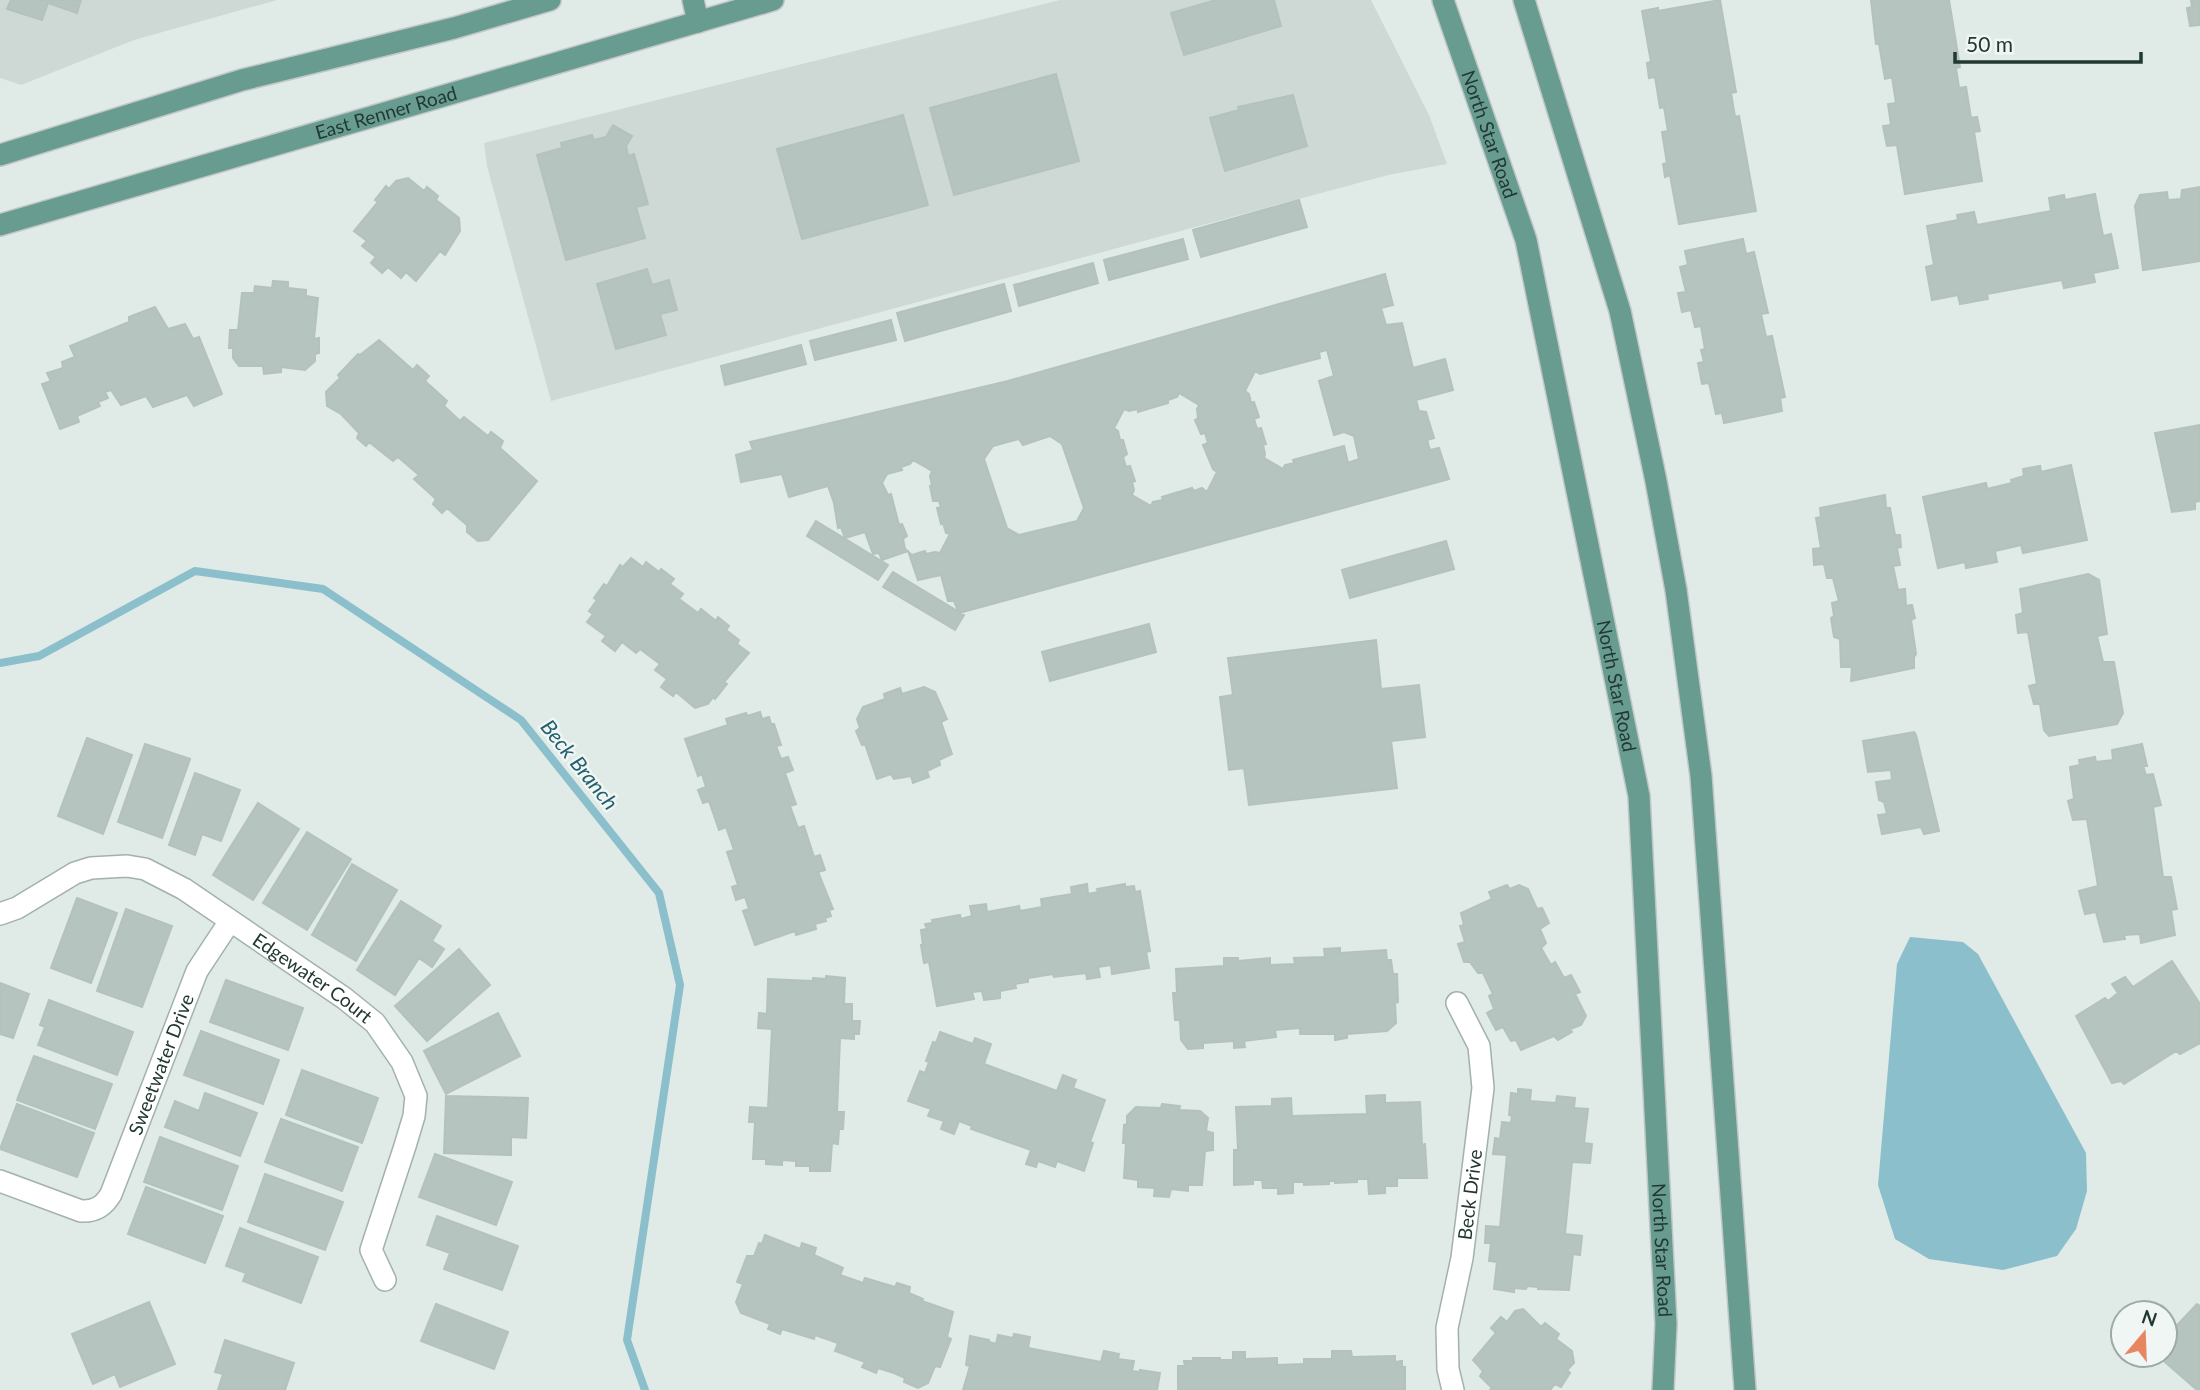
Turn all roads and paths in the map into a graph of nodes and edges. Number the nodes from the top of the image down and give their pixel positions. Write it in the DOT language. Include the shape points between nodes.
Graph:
graph roads {
  1 [pos="550,0"];
  2 [pos="693,0"];
  3 [pos="772,0"];
  4 [pos="1443,0"];
  5 [pos="1524,0"];
  6 [pos="698,22"];
  7 [pos="0,155"];
  8 [pos="0,225"];
  9 [pos="0,914"];
  10 [pos="230,921"];
  11 [pos="1457,1003"];
  12 [pos="0,1181"];
  13 [pos="385,1280"];
  14 [pos="1453,1390"];
  15 [pos="1663,1390"];
  16 [pos="1745,1390"];
  1 -- 7 [label="main road" via="242,80"];
  2 -- 6 [label="main road"];
  3 -- 6 [label="main road, East Renner Road"];
  4 -- 15 [label="main road, North Star Road" via="1526,240 1639,796 1666,1324"];
  5 -- 16 [label="main road" via="1620,311 1676,590 1701,776"];
  6 -- 8 [label="main road, East Renner Road"];
  9 -- 10 [label="street, Edgewater Court" via="75,873 127,866 165,878"];
  10 -- 12 [label="street, Sweetwater Drive" via="197,971 104,1205 76,1210"];
  10 -- 13 [label="street, Edgewater Court" via="375,1023 411,1082 416,1096 414,1116 370,1250"];
  11 -- 14 [label="street, Beck Drive" via="1479,1046 1483,1088 1462,1258 1447,1328"];
}
